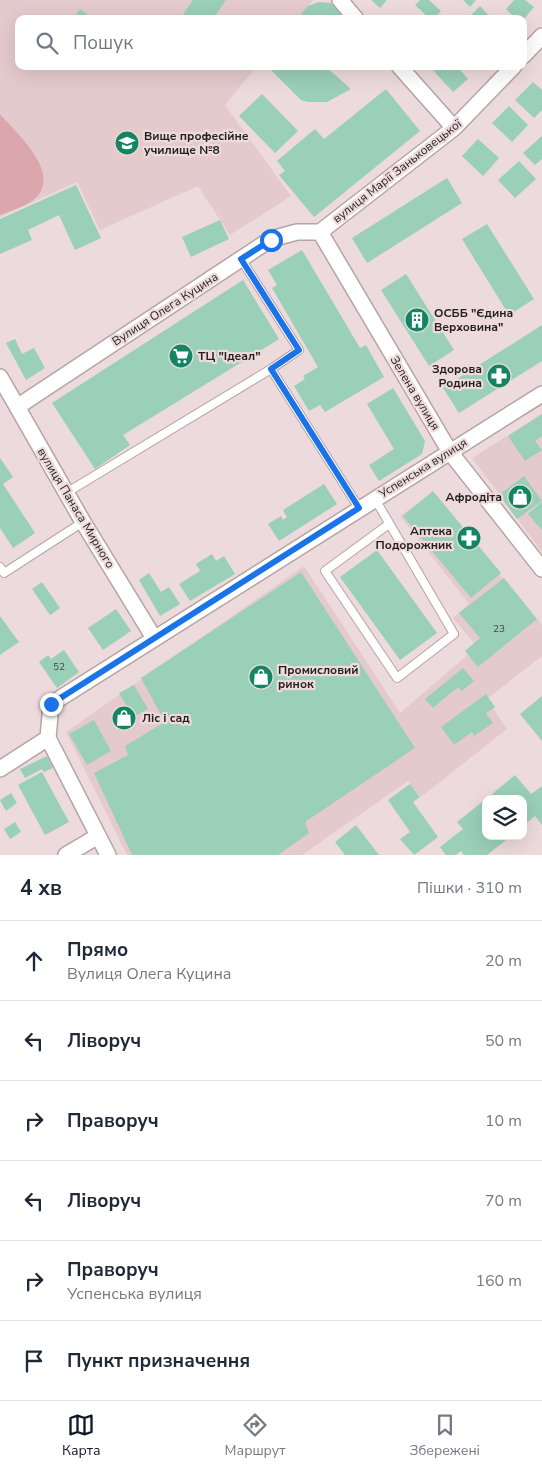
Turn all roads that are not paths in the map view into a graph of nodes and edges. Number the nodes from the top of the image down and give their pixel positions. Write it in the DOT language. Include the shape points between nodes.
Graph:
graph roads {
  1 [pos="340,0"];
  2 [pos="353,15"];
  3 [pos="542,36"];
  4 [pos="527,52"];
  5 [pos="403,70"];
  6 [pos="510,70"];
  7 [pos="454,128"];
  8 [pos="320,232"];
  9 [pos="241,259"];
  10 [pos="271,369"];
  11 [pos="0,377"];
  12 [pos="542,394"];
  13 [pos="17,407"];
  14 [pos="450,452"];
  15 [pos="66,493"];
  16 [pos="374,499"];
  17 [pos="359,508"];
  18 [pos="83,522"];
  19 [pos="389,524"];
  20 [pos="0,567"];
  21 [pos="542,569"];
  22 [pos="154,638"];
  23 [pos="48,738"];
  24 [pos="0,769"];
  25 [pos="98,836"];
  26 [pos="66,855"];
  27 [pos="108,855"];
  1 -- 2 [label="street"];
  3 -- 4 [label="street"];
  5 -- 7 [label="street"];
  6 -- 7 [label="street, вулиця Марії Заньковецької"];
  7 -- 8 [label="street, вулиця Марії Заньковецької"];
  8 -- 9 [label="street, Вулиця Олега Куцина" via="297,232 271,240"];
  8 -- 14 [label="street, Зелена вулиця"];
  9 -- 10 [label="lane" via="299,350"];
  9 -- 13 [label="street, Вулиця Олега Куцина"];
  10 -- 15 [label="lane"];
  10 -- 17 [label="lane"];
  11 -- 13 [label="street, вулиця Панаса Мирного"];
  12 -- 14 [label="street, Успенська вулиця"];
  13 -- 15 [label="street, вулиця Панаса Мирного"];
  14 -- 16 [label="street, Успенська вулиця"];
  14 -- 21 [label="street, Зелена вулиця"];
  15 -- 18 [label="street, вулиця Панаса Мирного"];
  16 -- 17 [label="street, Успенська вулиця"];
  16 -- 19 [label="lane"];
  17 -- 22 [label="street, Успенська вулиця"];
  18 -- 20 [label="lane" via="4,572"];
  18 -- 22 [label="street, вулиця Панаса Мирного"];
  19 -- 19 [label="lane" via="325,571 397,678 454,634"];
  22 -- 23 [label="street, Успенська вулиця" via="51,704"];
  23 -- 24 [label="street"];
  23 -- 25 [label="street"];
  25 -- 26 [label="street"];
  25 -- 27 [label="street"];
}
